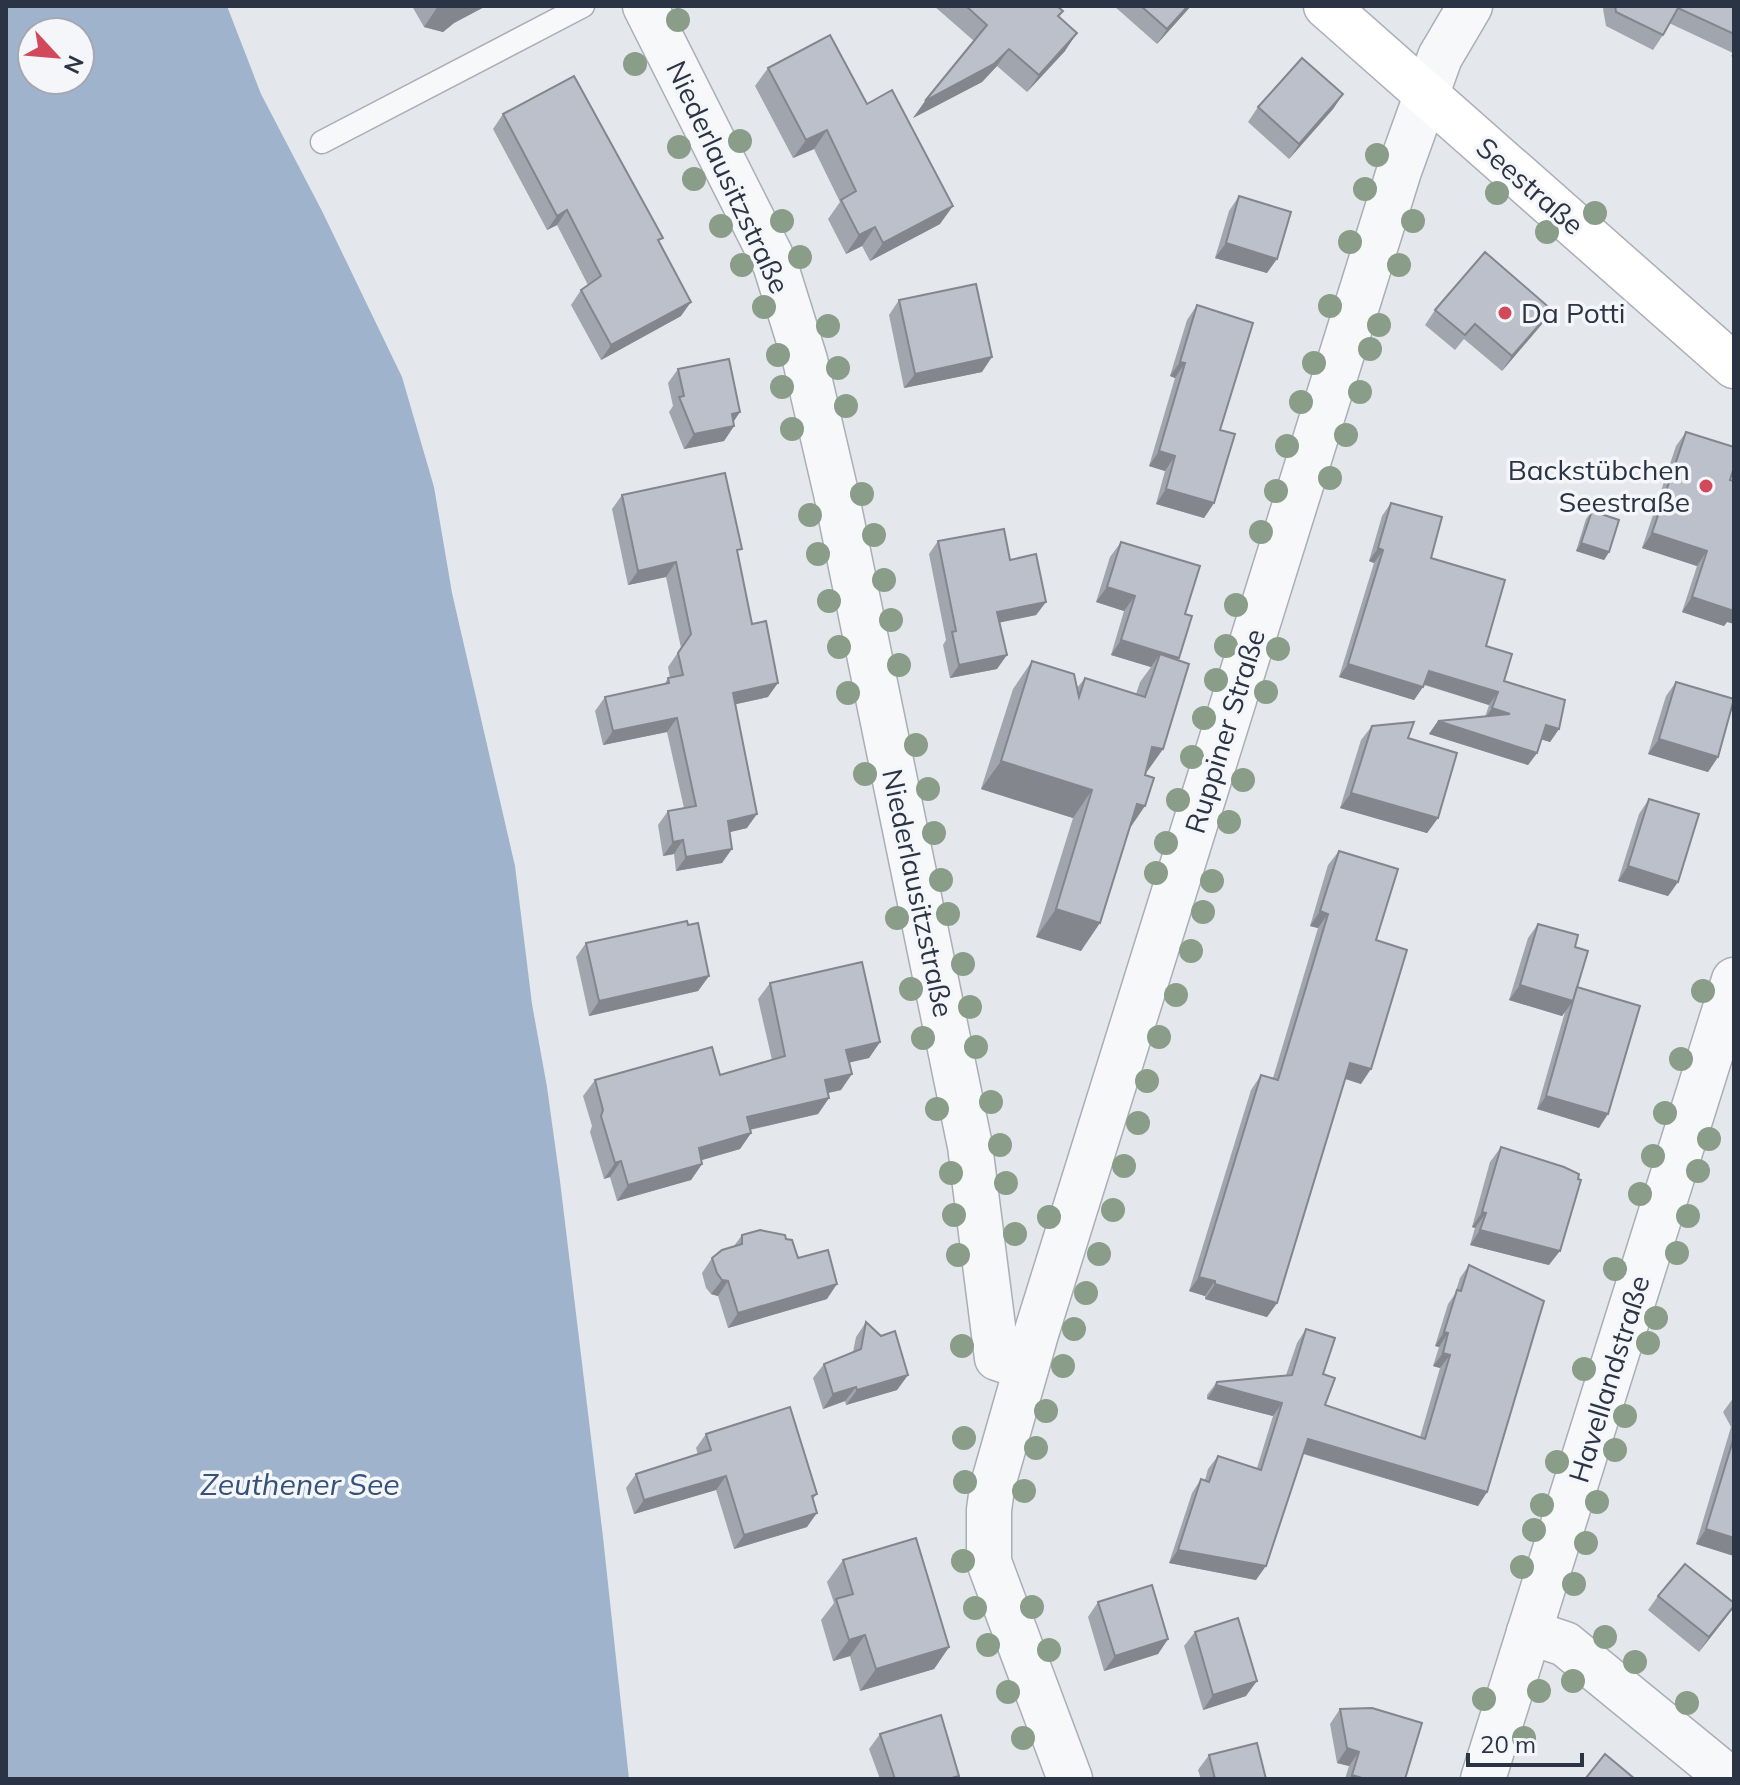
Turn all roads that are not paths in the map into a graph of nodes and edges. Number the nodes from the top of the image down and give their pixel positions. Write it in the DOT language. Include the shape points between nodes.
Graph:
graph roads {
  1 [pos="583,6"];
  2 [pos="645,6"];
  3 [pos="1326,6"];
  4 [pos="1470,6"];
  5 [pos="1426,95"];
  6 [pos="322,142"];
  7 [pos="1734,366"];
  8 [pos="1734,980"];
  9 [pos="1026,1368"];
  10 [pos="1529,1632"];
  11 [pos="1070,1779"];
  12 [pos="1483,1779"];
  13 [pos="1730,1779"];
  1 -- 6 [label="lane"];
  2 -- 9 [label="street, Niederlausitzstraße" via="775,264 805,360 970,1146 997,1358"];
  3 -- 5 [label="main road, Seestraße"];
  4 -- 5 [label="street, Ruppiner Straße" via="1440,57"];
  5 -- 7 [label="main road, Seestraße"];
  5 -- 9 [label="street, Ruppiner Straße"];
  8 -- 10 [label="street, Havellandstraße"];
  9 -- 11 [label="street" via="992,1488 989,1562"];
  10 -- 12 [label="street, Havellandstraße"];
  10 -- 13 [label="street" via="1565,1644"];
}
